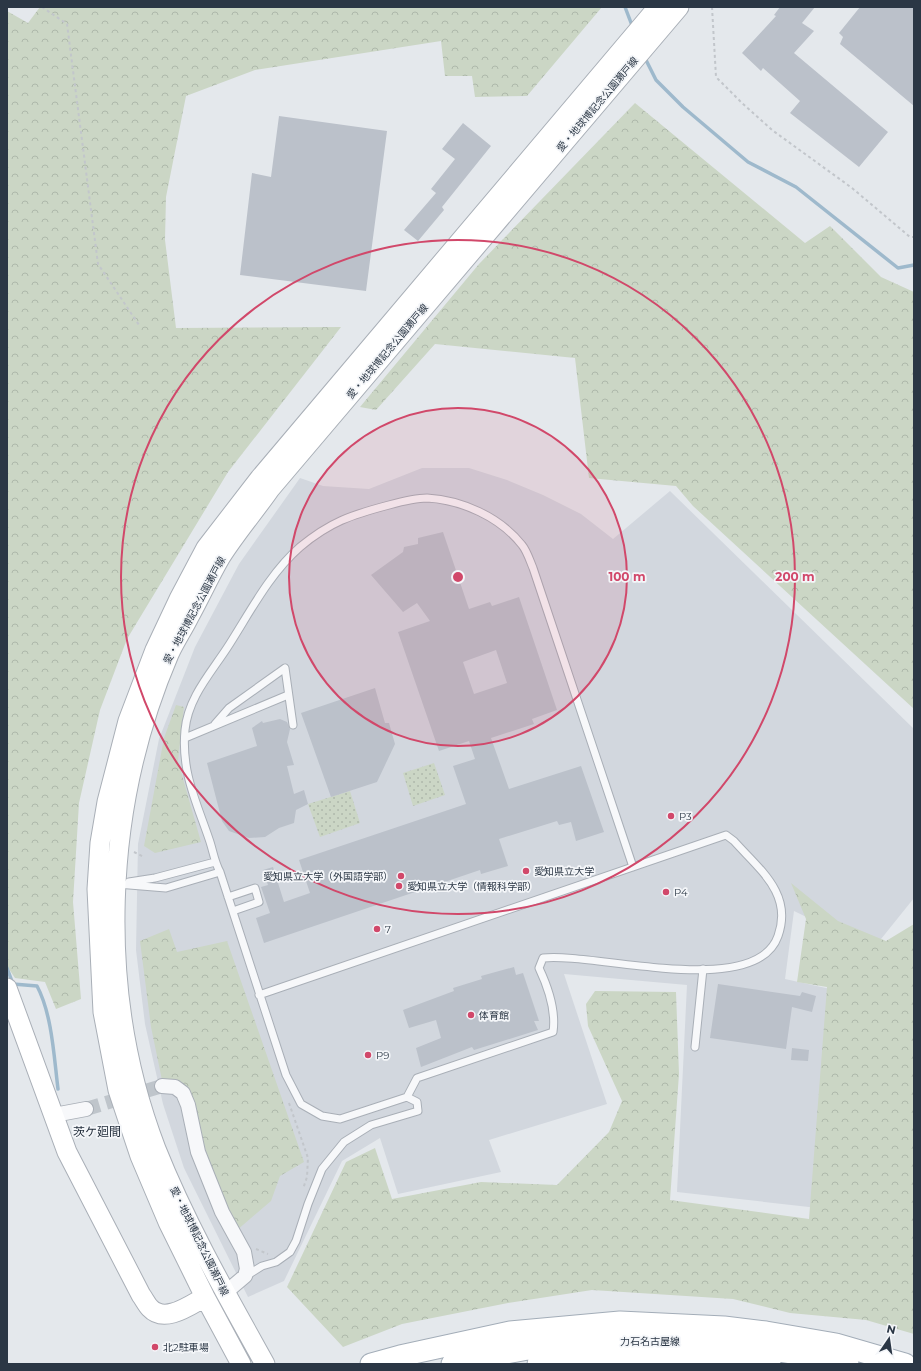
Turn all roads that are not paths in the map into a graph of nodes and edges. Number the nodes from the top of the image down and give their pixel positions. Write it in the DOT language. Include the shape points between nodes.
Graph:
graph roads {
  1 [pos="658,7"];
  2 [pos="679,7"];
  3 [pos="624,61"];
  4 [pos="288,695"];
  5 [pos="215,724"];
  6 [pos="293,725"];
  7 [pos="184,738"];
  8 [pos="215,862"];
  9 [pos="633,867"];
  10 [pos="220,872"];
  11 [pos="107,887"];
  12 [pos="228,897"];
  13 [pos="232,911"];
  14 [pos="703,970"];
  15 [pos="7,988"];
  16 [pos="259,994"];
  17 [pos="695,1047"];
  18 [pos="162,1086"];
  19 [pos="407,1097"];
  20 [pos="86,1109"];
  21 [pos="54,1115"];
  22 [pos="245,1276"];
  23 [pos="225,1293"];
  24 [pos="205,1297"];
  25 [pos="240,1363"];
  26 [pos="265,1364"];
  27 [pos="371,1364"];
  28 [pos="452,1364"];
  29 [pos="538,1364"];
  30 [pos="770,1364"];
  31 [pos="848,1364"];
  32 [pos="905,1364"];
  1 -- 3 [label="main road, 愛・地球博記念公園瀬戸線"];
  2 -- 3 [label="main road, 愛・地球博記念公園瀬戸線"];
  3 -- 11 [label="main road, 愛・地球博記念公園瀬戸線" via="260,478 206,548 155,650 128,721 107,802 100,843"];
  4 -- 5 [label="lane"];
  4 -- 5 [label="lane" via="285,668 229,708"];
  4 -- 6 [label="lane"];
  5 -- 7 [label="lane"];
  7 -- 8 [label="lane" via="188,780"];
  7 -- 9 [label="lane" via="194,695 216,666 277,570 300,548 328,526 350,515 425,498 450,502 482,513 500,524 523,545 547,606"];
  8 -- 10 [label="lane"];
  8 -- 11 [label="lane" via="155,878"];
  9 -- 14 [label="lane" via="726,835 778,893 783,910 781,928 777,941 769,950 758,960"];
  9 -- 16 [label="lane"];
  10 -- 11 [label="lane" via="166,888"];
  10 -- 12 [label="lane"];
  11 -- 23 [label="main road, 愛・地球博記念公園瀬戸線" via="123,1021 136,1086 156,1147 183,1211"];
  11 -- 24 [label="main road, 愛・地球博記念公園瀬戸線" via="103,1012 118,1090 143,1164"];
  12 -- 13 [label="lane"];
  12 -- 13 [label="lane" via="255,888 259,902"];
  13 -- 16 [label="lane"];
  14 -- 17 [label="lane"];
  14 -- 19 [label="lane" via="616,964 559,956 542,958 539,968 545,981 555,1022 553,1032 416,1078"];
  15 -- 21 [label="main road"];
  16 -- 19 [label="lane" via="286,1075 301,1104 322,1116 340,1119"];
  18 -- 22 [label="street" via="176,1087 183,1093 198,1152 222,1212 244,1252 247,1269"];
  19 -- 22 [label="lane" via="417,1102 418,1112 371,1125 344,1142 322,1169 290,1252 276,1262 262,1266"];
  20 -- 21 [label="street"];
  21 -- 24 [label="main road" via="68,1152 150,1309 162,1314 174,1313"];
  22 -- 23 [label="street"];
  23 -- 26 [label="main road, 愛・地球博記念公園瀬戸線"];
  24 -- 25 [label="main road, 愛・地球博記念公園瀬戸線"];
  27 -- 32 [label="main road" via="510,1332 620,1322 724,1327 766,1332 836,1344"];
  28 -- 31 [label="main road, 力石名古屋線" via="540,1347 643,1340 692,1341 790,1352"];
  29 -- 30 [label="main road, 力石名古屋線" via="597,1357 698,1357"];
}
